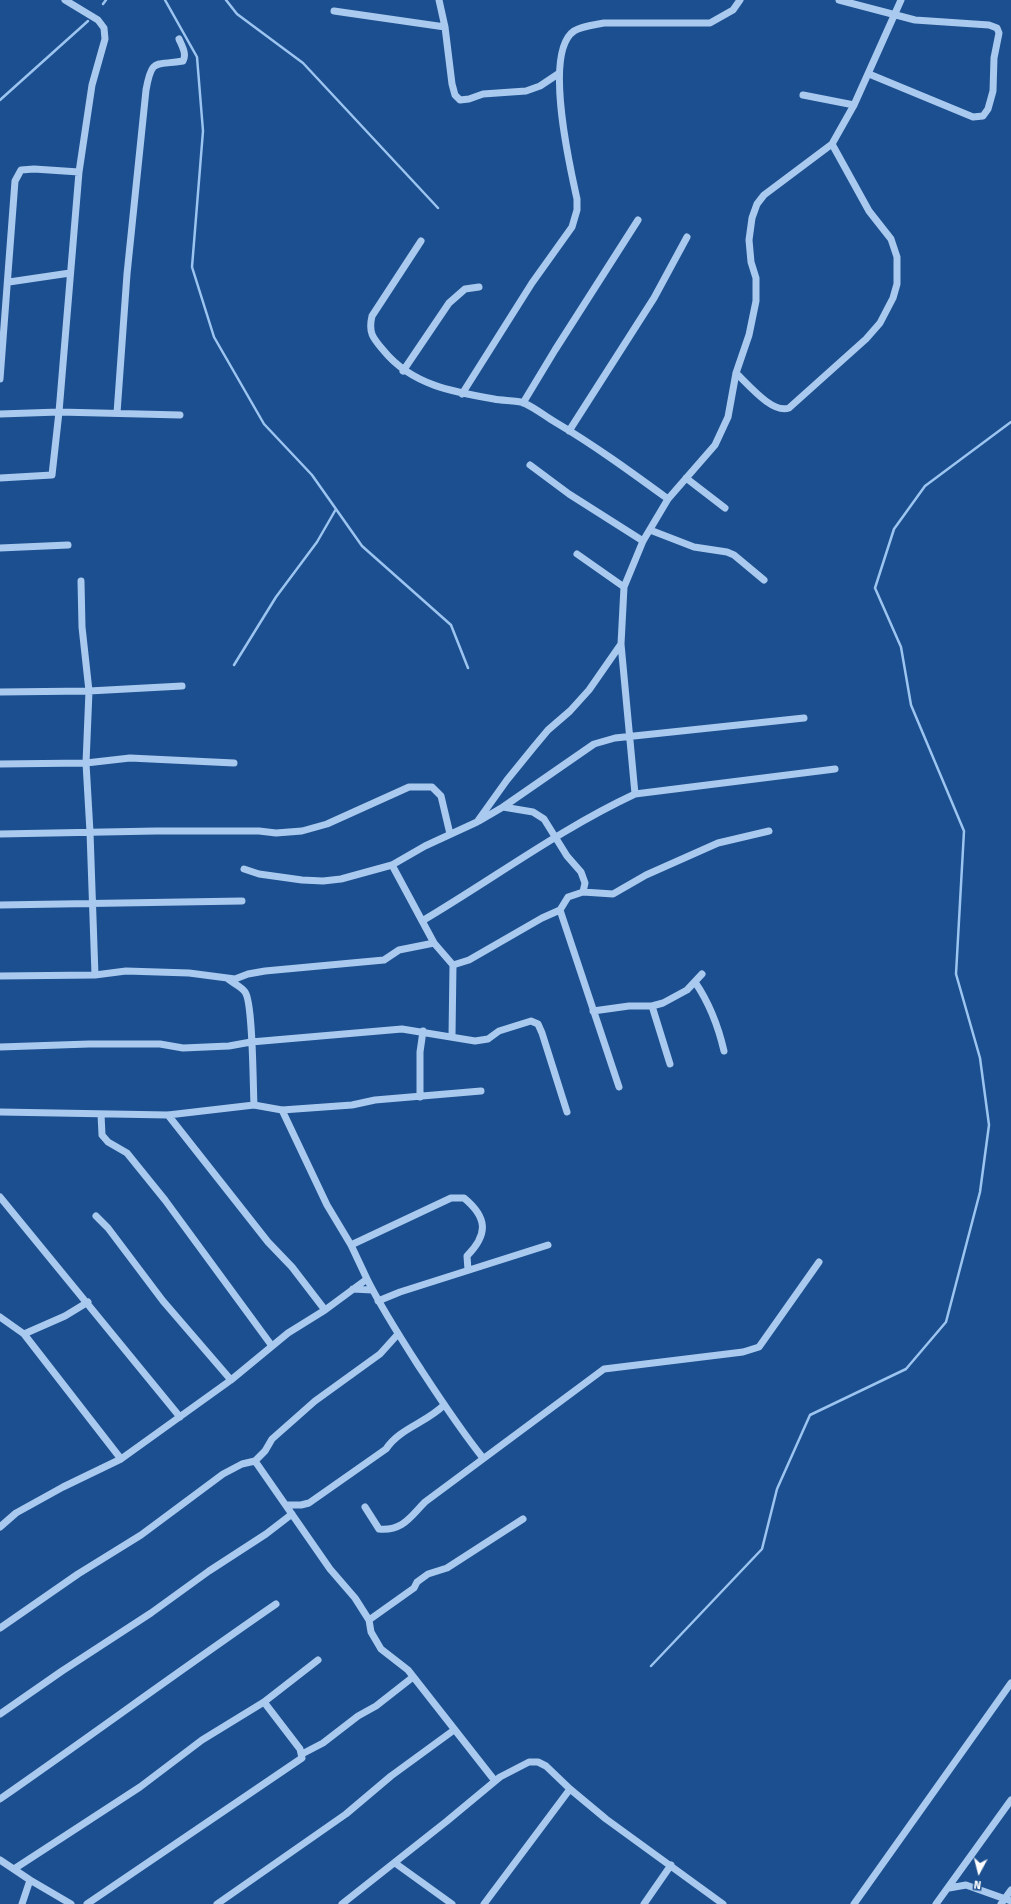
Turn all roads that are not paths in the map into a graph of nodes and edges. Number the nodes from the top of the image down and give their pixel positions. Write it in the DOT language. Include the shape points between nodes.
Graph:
graph roads {
  1 [pos="65,0"];
  2 [pos="439,0"];
  3 [pos="740,0"];
  4 [pos="839,0"];
  5 [pos="901,0"];
  6 [pos="334,11"];
  7 [pos="894,14"];
  8 [pos="445,27"];
  9 [pos="179,39"];
  10 [pos="558,74"];
  11 [pos="869,74"];
  12 [pos="803,95"];
  13 [pos="854,105"];
  14 [pos="832,144"];
  15 [pos="78,172"];
  16 [pos="638,220"];
  17 [pos="688,237"];
  18 [pos="421,241"];
  19 [pos="70,273"];
  20 [pos="9,282"];
  21 [pos="479,287"];
  22 [pos="403,371"];
  23 [pos="736,373"];
  24 [pos="0,379"];
  25 [pos="462,394"];
  26 [pos="523,403"];
  27 [pos="59,412"];
  28 [pos="117,413"];
  29 [pos="0,414"];
  30 [pos="180,415"];
  31 [pos="570,430"];
  32 [pos="530,465"];
  33 [pos="0,478"];
  34 [pos="686,478"];
  35 [pos="668,498"];
  36 [pos="725,508"];
  37 [pos="650,530"];
  38 [pos="644,541"];
  39 [pos="68,545"];
  40 [pos="0,548"];
  41 [pos="577,554"];
  42 [pos="764,580"];
  43 [pos="81,581"];
  44 [pos="624,586"];
  45 [pos="621,644"];
  46 [pos="182,686"];
  47 [pos="89,691"];
  48 [pos="0,692"];
  49 [pos="804,718"];
  50 [pos="630,737"];
  51 [pos="234,762"];
  52 [pos="86,763"];
  53 [pos="0,764"];
  54 [pos="835,769"];
  55 [pos="635,794"];
  56 [pos="503,806"];
  57 [pos="477,822"];
  58 [pos="769,831"];
  59 [pos="90,832"];
  60 [pos="0,834"];
  61 [pos="450,834"];
  62 [pos="556,837"];
  63 [pos="392,865"];
  64 [pos="244,869"];
  65 [pos="583,892"];
  66 [pos="242,900"];
  67 [pos="0,904"];
  68 [pos="93,904"];
  69 [pos="560,910"];
  70 [pos="422,921"];
  71 [pos="434,943"];
  72 [pos="453,964"];
  73 [pos="702,974"];
  74 [pos="95,975"];
  75 [pos="0,976"];
  76 [pos="228,979"];
  77 [pos="695,982"];
  78 [pos="652,1006"];
  79 [pos="593,1011"];
  80 [pos="423,1031"];
  81 [pos="452,1036"];
  82 [pos="251,1042"];
  83 [pos="0,1047"];
  84 [pos="724,1051"];
  85 [pos="670,1064"];
  86 [pos="619,1087"];
  87 [pos="481,1091"];
  88 [pos="420,1097"];
  89 [pos="254,1106"];
  90 [pos="282,1110"];
  91 [pos="0,1112"];
  92 [pos="567,1112"];
  93 [pos="101,1114"];
  94 [pos="168,1115"];
  95 [pos="0,1197"];
  96 [pos="96,1216"];
  97 [pos="351,1245"];
  98 [pos="548,1245"];
  99 [pos="819,1262"];
  100 [pos="468,1270"];
  101 [pos="367,1279"];
  102 [pos="353,1289"];
  103 [pos="372,1290"];
  104 [pos="378,1301"];
  105 [pos="88,1302"];
  106 [pos="325,1310"];
  107 [pos="0,1317"];
  108 [pos="24,1334"];
  109 [pos="398,1334"];
  110 [pos="272,1346"];
  111 [pos="230,1380"];
  112 [pos="444,1405"];
  113 [pos="180,1417"];
  114 [pos="483,1458"];
  115 [pos="121,1459"];
  116 [pos="255,1461"];
  117 [pos="286,1505"];
  118 [pos="365,1507"];
  119 [pos="292,1514"];
  120 [pos="523,1519"];
  121 [pos="0,1527"];
  122 [pos="276,1604"];
  123 [pos="369,1620"];
  124 [pos="0,1628"];
  125 [pos="318,1660"];
  126 [pos="413,1677"];
  127 [pos="1011,1683"];
  128 [pos="264,1702"];
  129 [pos="0,1714"];
  130 [pos="454,1730"];
  131 [pos="302,1754"];
  132 [pos="495,1781"];
  133 [pos="570,1789"];
  134 [pos="0,1799"];
  135 [pos="1011,1800"];
  136 [pos="0,1860"];
  137 [pos="395,1864"];
  138 [pos="671,1865"];
  139 [pos="14,1869"];
  140 [pos="30,1880"];
  141 [pos="949,1888"];
  142 [pos="1011,1890"];
  143 [pos="1006,1901"];
  144 [pos="720,1903"];
  145 [pos="22,1904"];
  146 [pos="71,1904"];
  147 [pos="87,1904"];
  148 [pos="216,1904"];
  149 [pos="342,1904"];
  150 [pos="452,1904"];
  151 [pos="484,1904"];
  152 [pos="644,1904"];
  153 [pos="854,1904"];
  154 [pos="936,1904"];
  1 -- 15 [label="street" via="98,20 104,28 106,39 92,85"];
  2 -- 8 [label="street"];
  3 -- 10 [label="street" via="733,10 710,23 604,23 573,32 564,46"];
  4 -- 7 [label="street"];
  5 -- 7 [label="street"];
  6 -- 8 [label="street"];
  7 -- 11 [label="street"];
  7 -- 11 [label="street" via="915,20 989,25 998,28 1000,33 994,58 993,91 988,109 983,116 973,117"];
  8 -- 10 [label="street" via="452,84 455,95 460,100 469,100 483,94 526,91 540,86"];
  9 -- 28 [label="street" via="184,53 183,61 161,62 154,65 149,73 146,90 126,274"];
  10 -- 25 [label="street" via="561,112 577,199 572,227 532,282"];
  11 -- 13 [label="street"];
  12 -- 13 [label="street"];
  13 -- 14 [label="street"];
  14 -- 23 [label="street" via="757,204 749,240 751,262 756,278 756,301 749,335"];
  14 -- 23 [label="street" via="869,211 891,239 897,257 898,271 893,298 880,323 866,339 789,408 784,410 774,407"];
  15 -- 19 [label="street"];
  15 -- 20 [label="street" via="21,170 15,182"];
  16 -- 26 [label="street"];
  17 -- 31 [label="street" via="654,298"];
  18 -- 22 [label="street" via="372,316 369,327 373,338"];
  19 -- 20 [label="street"];
  19 -- 27 [label="street"];
  20 -- 24 [label="street"];
  21 -- 22 [label="street" via="465,289 449,302"];
  22 -- 25 [label="street" via="419,380"];
  23 -- 34 [label="street" via="724,428 715,445"];
  25 -- 26 [label="street"];
  26 -- 31 [label="street"];
  27 -- 28 [label="street"];
  27 -- 29 [label="street"];
  27 -- 33 [label="street" via="52,475"];
  28 -- 30 [label="street"];
  31 -- 35 [label="street"];
  32 -- 38 [label="street" via="569,494"];
  34 -- 35 [label="street"];
  34 -- 36 [label="street"];
  35 -- 37 [label="street"];
  37 -- 38 [label="street"];
  37 -- 42 [label="street" via="694,547 734,555"];
  38 -- 44 [label="street"];
  39 -- 40 [label="street"];
  41 -- 44 [label="street"];
  43 -- 47 [label="street" via="82,627"];
  44 -- 45 [label="street"];
  45 -- 50 [label="street"];
  45 -- 57 [label="street" via="589,690 533,748 506,780"];
  46 -- 47 [label="street"];
  47 -- 48 [label="street"];
  47 -- 52 [label="street"];
  49 -- 50 [label="street"];
  50 -- 55 [label="street"];
  50 -- 56 [label="street" via="594,744"];
  51 -- 52 [label="street" via="130,758"];
  52 -- 53 [label="street"];
  52 -- 59 [label="street"];
  54 -- 55 [label="street"];
  55 -- 62 [label="street" via="610,805"];
  56 -- 57 [label="street"];
  56 -- 62 [label="street" via="538,815 544,819"];
  57 -- 61 [label="street"];
  58 -- 65 [label="street" via="718,843 613,894"];
  59 -- 60 [label="street"];
  59 -- 61 [label="street" via="302,831 327,824 408,787 432,787 441,796"];
  59 -- 68 [label="street"];
  61 -- 63 [label="street"];
  62 -- 65 [label="street" via="567,856 581,872 585,883"];
  62 -- 70 [label="street"];
  63 -- 64 [label="street" via="323,881 274,877"];
  63 -- 70 [label="street"];
  65 -- 69 [label="street" via="568,898"];
  66 -- 68 [label="street"];
  67 -- 68 [label="street"];
  68 -- 74 [label="street"];
  69 -- 72 [label="street" via="469,960"];
  69 -- 79 [label="street"];
  70 -- 71 [label="street"];
  71 -- 72 [label="street"];
  71 -- 76 [label="street" via="399,950 376,962 265,971 248,974 235,980"];
  72 -- 81 [label="street"];
  73 -- 77 [label="street"];
  74 -- 75 [label="street"];
  74 -- 76 [label="street" via="126,971"];
  76 -- 82 [label="street" via="245,991 248,997"];
  77 -- 78 [label="street" via="675,997"];
  77 -- 84 [label="street" via="713,1013"];
  78 -- 79 [label="street"];
  78 -- 85 [label="street"];
  79 -- 86 [label="street"];
  80 -- 81 [label="street"];
  80 -- 82 [label="street" via="402,1029"];
  80 -- 88 [label="street" via="420,1052"];
  81 -- 92 [label="street" via="475,1041 488,1039 499,1032 531,1021 538,1024"];
  82 -- 83 [label="street" via="229,1046 183,1048 160,1044"];
  82 -- 89 [label="street"];
  87 -- 88 [label="street"];
  88 -- 90 [label="street"];
  89 -- 90 [label="street"];
  89 -- 94 [label="street"];
  90 -- 97 [label="street" via="327,1204"];
  91 -- 93 [label="street"];
  93 -- 94 [label="street"];
  93 -- 110 [label="street" via="102,1135 108,1142 127,1153 165,1200"];
  94 -- 106 [label="street"];
  95 -- 105 [label="street"];
  96 -- 111 [label="street"];
  97 -- 100 [label="street" via="451,1198 464,1198 474,1206 484,1225 481,1240 467,1256"];
  97 -- 101 [label="street"];
  98 -- 100 [label="street"];
  99 -- 114 [label="street" via="759,1347 743,1352 604,1369"];
  100 -- 104 [label="street"];
  101 -- 102 [label="street"];
  101 -- 103 [label="street"];
  102 -- 103 [label="street"];
  102 -- 106 [label="street"];
  103 -- 104 [label="street"];
  104 -- 109 [label="street"];
  105 -- 108 [label="street" via="65,1316"];
  105 -- 113 [label="street"];
  106 -- 110 [label="street"];
  107 -- 108 [label="street"];
  108 -- 115 [label="street"];
  109 -- 112 [label="street"];
  109 -- 116 [label="street" via="380,1354 315,1401 272,1439"];
  110 -- 111 [label="street"];
  111 -- 113 [label="street"];
  112 -- 114 [label="street"];
  112 -- 117 [label="street" via="427,1419 392,1440 386,1449 309,1503"];
  113 -- 115 [label="street"];
  114 -- 118 [label="street" via="425,1502 404,1524 391,1530 379,1529"];
  115 -- 121 [label="street" via="16,1513"];
  116 -- 117 [label="street"];
  116 -- 124 [label="street" via="242,1464 223,1474 141,1535 78,1574"];
  117 -- 119 [label="street"];
  119 -- 123 [label="street" via="336,1578 355,1598"];
  119 -- 129 [label="street" via="151,1613 62,1670"];
  120 -- 123 [label="street" via="447,1568 428,1574 417,1582 414,1588"];
  122 -- 134 [label="street"];
  123 -- 126 [label="street" via="371,1632 381,1649"];
  125 -- 128 [label="street"];
  126 -- 130 [label="street"];
  126 -- 131 [label="street" via="323,1743"];
  127 -- 153 [label="street"];
  128 -- 131 [label="street"];
  128 -- 139 [label="street" via="202,1740 140,1787"];
  130 -- 132 [label="street"];
  130 -- 148 [label="street" via="391,1776 346,1814"];
  131 -- 147 [label="street" via="298,1762"];
  132 -- 133 [label="street" via="529,1762 538,1762 546,1766"];
  132 -- 137 [label="street"];
  133 -- 138 [label="street"];
  133 -- 151 [label="street"];
  135 -- 141 [label="street"];
  136 -- 139 [label="street"];
  137 -- 149 [label="street"];
  137 -- 150 [label="street"];
  138 -- 144 [label="street"];
  138 -- 152 [label="street"];
  139 -- 140 [label="street"];
  140 -- 145 [label="street"];
  140 -- 146 [label="street"];
  141 -- 143 [label="street" via="966,1885"];
  141 -- 154 [label="street"];
  142 -- 143 [label="street"];
}
